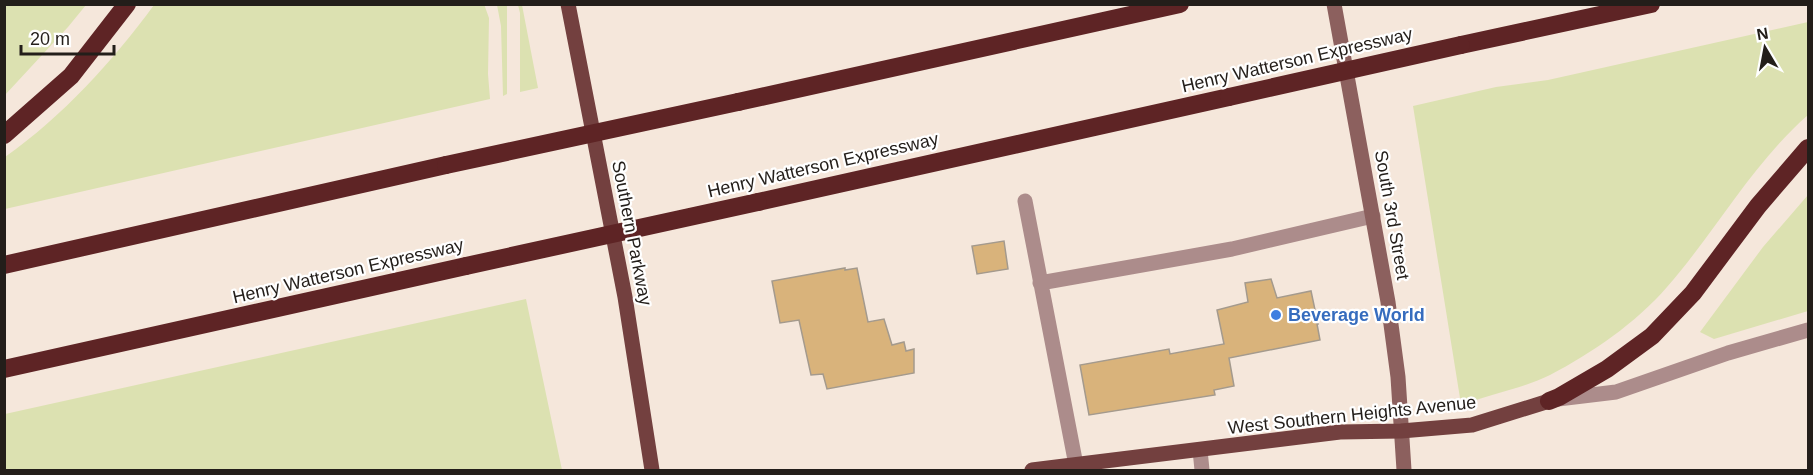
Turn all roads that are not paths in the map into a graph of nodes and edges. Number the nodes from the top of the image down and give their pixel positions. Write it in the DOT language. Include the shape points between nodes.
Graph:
graph roads {
  1 [pos="127,4"];
  2 [pos="568,4"];
  3 [pos="1180,4"];
  4 [pos="1334,4"];
  5 [pos="1651,4"];
  6 [pos="4,135"];
  7 [pos="1809,148"];
  8 [pos="1025,201"];
  9 [pos="1372,216"];
  10 [pos="4,266"];
  11 [pos="1040,283"];
  12 [pos="1809,330"];
  13 [pos="4,369"];
  14 [pos="1549,401"];
  15 [pos="1401,431"];
  16 [pos="1200,450"];
  17 [pos="1069,467"];
  18 [pos="652,471"];
  19 [pos="1032,471"];
  20 [pos="1202,471"];
  21 [pos="1404,471"];
  1 -- 6 [label="highway" via="71,76"];
  2 -- 18 [label="main road, Southern Parkway" via="625,297"];
  3 -- 10 [label="highway, bridge"];
  4 -- 9 [label="main road, South 3rd Street"];
  5 -- 13 [label="highway, Henry Watterson Expressway, bridge"];
  7 -- 14 [label="highway" via="1758,206 1693,293 1652,336 1607,369"];
  8 -- 11 [label="street"];
  9 -- 11 [label="street" via="1232,249"];
  9 -- 15 [label="main road, South 3rd Street" via="1392,334"];
  11 -- 17 [label="street"];
  12 -- 14 [label="street, West Southern Heights Avenue" via="1616,392"];
  14 -- 15 [label="main road, West Southern Heights Avenue" via="1472,425"];
  15 -- 16 [label="main road, West Southern Heights Avenue" via="1340,432"];
  15 -- 21 [label="main road, South 3rd Street"];
  16 -- 17 [label="main road, West Southern Heights Avenue"];
  16 -- 20 [label="street"];
  17 -- 19 [label="main road, West Southern Heights Avenue"];
}
